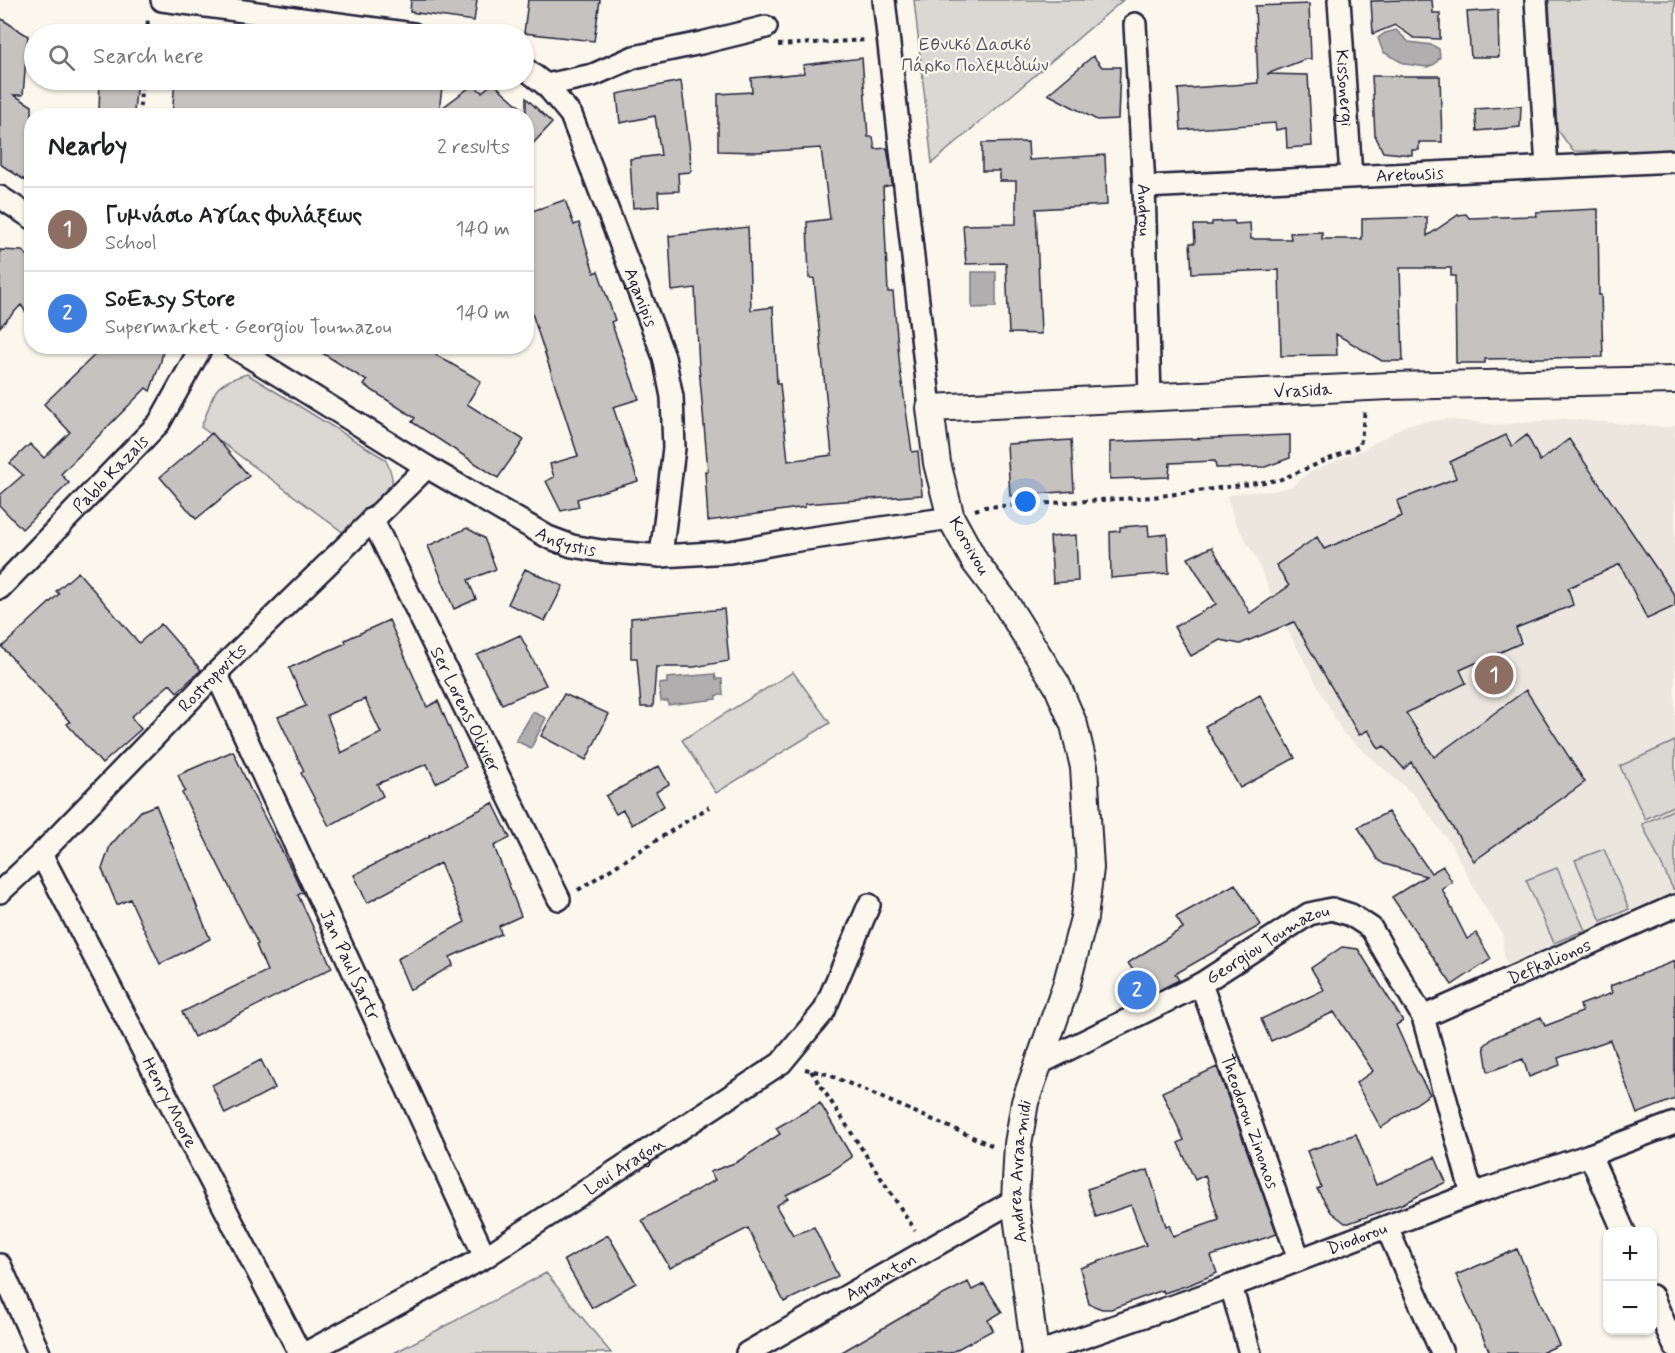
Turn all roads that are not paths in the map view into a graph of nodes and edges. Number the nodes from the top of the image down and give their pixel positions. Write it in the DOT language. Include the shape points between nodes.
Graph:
graph roads {
  1 [pos="162,0"];
  2 [pos="884,0"];
  3 [pos="1339,0"];
  4 [pos="1536,0"];
  5 [pos="339,24"];
  6 [pos="1135,24"];
  7 [pos="766,27"];
  8 [pos="534,76"];
  9 [pos="546,85"];
  10 [pos="1675,161"];
  11 [pos="1547,166"];
  12 [pos="1351,176"];
  13 [pos="1144,187"];
  14 [pos="0,197"];
  15 [pos="24,213"];
  16 [pos="198,354"];
  17 [pos="245,354"];
  18 [pos="1675,380"];
  19 [pos="1150,397"];
  20 [pos="930,408"];
  21 [pos="427,466"];
  22 [pos="951,518"];
  23 [pos="372,519"];
  24 [pos="661,556"];
  25 [pos="0,588"];
  26 [pos="216,673"];
  27 [pos="41,854"];
  28 [pos="0,892"];
  29 [pos="559,899"];
  30 [pos="868,904"];
  31 [pos="1675,906"];
  32 [pos="1202,984"];
  33 [pos="1423,1017"];
  34 [pos="1038,1064"];
  35 [pos="1675,1123"];
  36 [pos="1590,1155"];
  37 [pos="1472,1194"];
  38 [pos="1015,1200"];
  39 [pos="1622,1227"];
  40 [pos="1387,1228"];
  41 [pos="485,1257"];
  42 [pos="1299,1259"];
  43 [pos="0,1265"];
  44 [pos="1231,1286"];
  45 [pos="1657,1305"];
  46 [pos="1675,1347"];
  47 [pos="39,1353"];
  48 [pos="300,1353"];
  49 [pos="306,1353"];
  50 [pos="747,1353"];
  51 [pos="1037,1353"];
  52 [pos="1250,1353"];
  53 [pos="1442,1353"];
  1 -- 5 [label="street"];
  2 -- 20 [label="street, Koroivou"];
  3 -- 12 [label="street, Kissonergi"];
  4 -- 11 [label="street"];
  6 -- 13 [label="street, Androu"];
  7 -- 9 [label="street" via="634,57 593,75"];
  8 -- 9 [label="street, Aganipis"];
  9 -- 24 [label="street, Aganipis" via="571,115 664,357 672,397 674,448"];
  10 -- 11 [label="street, Aretousis"];
  11 -- 12 [label="street, Aretousis"];
  12 -- 13 [label="street, Aretousis"];
  13 -- 19 [label="street, Androu"];
  14 -- 15 [label="street"];
  16 -- 25 [label="street, Pablo Kazals" via="159,423"];
  17 -- 21 [label="street, Angystis"];
  18 -- 19 [label="street, Vrasida"];
  19 -- 20 [label="street, Vrasida"];
  20 -- 22 [label="street, Koroivou"];
  21 -- 23 [label="street, Rostropovits"];
  21 -- 24 [label="street, Angystis" via="548,537 572,546"];
  22 -- 24 [label="street, Angystis" via="730,552"];
  22 -- 34 [label="street, Koroivou" via="975,562 1058,685 1074,725 1084,767 1090,868 1084,918 1066,986"];
  23 -- 26 [label="street, Rostropovits"];
  23 -- 29 [label="street, Ser Lorens Olivier"];
  26 -- 27 [label="street, Rostropovits"];
  26 -- 41 [label="street, Jan Paul Sartr"];
  27 -- 28 [label="street, Rostropovits"];
  27 -- 48 [label="street, Henry Moore"];
  30 -- 41 [label="street, Loui Aragon" via="824,1011 781,1063"];
  31 -- 33 [label="street, Defkalionos"];
  32 -- 33 [label="street, Georgiou Toumazou" via="1309,914 1332,909 1371,928"];
  32 -- 34 [label="street, Georgiou Toumazou"];
  32 -- 42 [label="street, Theodorou Zinonos"];
  33 -- 37 [label="street, Georgiou Toumazou"];
  34 -- 38 [label="street, Andrea Avraamidi" via="1025,1102"];
  35 -- 36 [label="street, Diodorou"];
  36 -- 37 [label="street, Diodorou"];
  36 -- 39 [label="street"];
  37 -- 40 [label="street, Diodorou"];
  38 -- 50 [label="street, Agnanton"];
  38 -- 51 [label="street, Andrea Avraamidi"];
  40 -- 42 [label="street, Diodorou"];
  40 -- 53 [label="street"];
  41 -- 49 [label="street, Loui Aragon"];
  42 -- 44 [label="street, Diodorou"];
  43 -- 47 [label="street"];
  44 -- 51 [label="street, Diodorou"];
  44 -- 52 [label="street"];
  45 -- 46 [label="street"];
}
